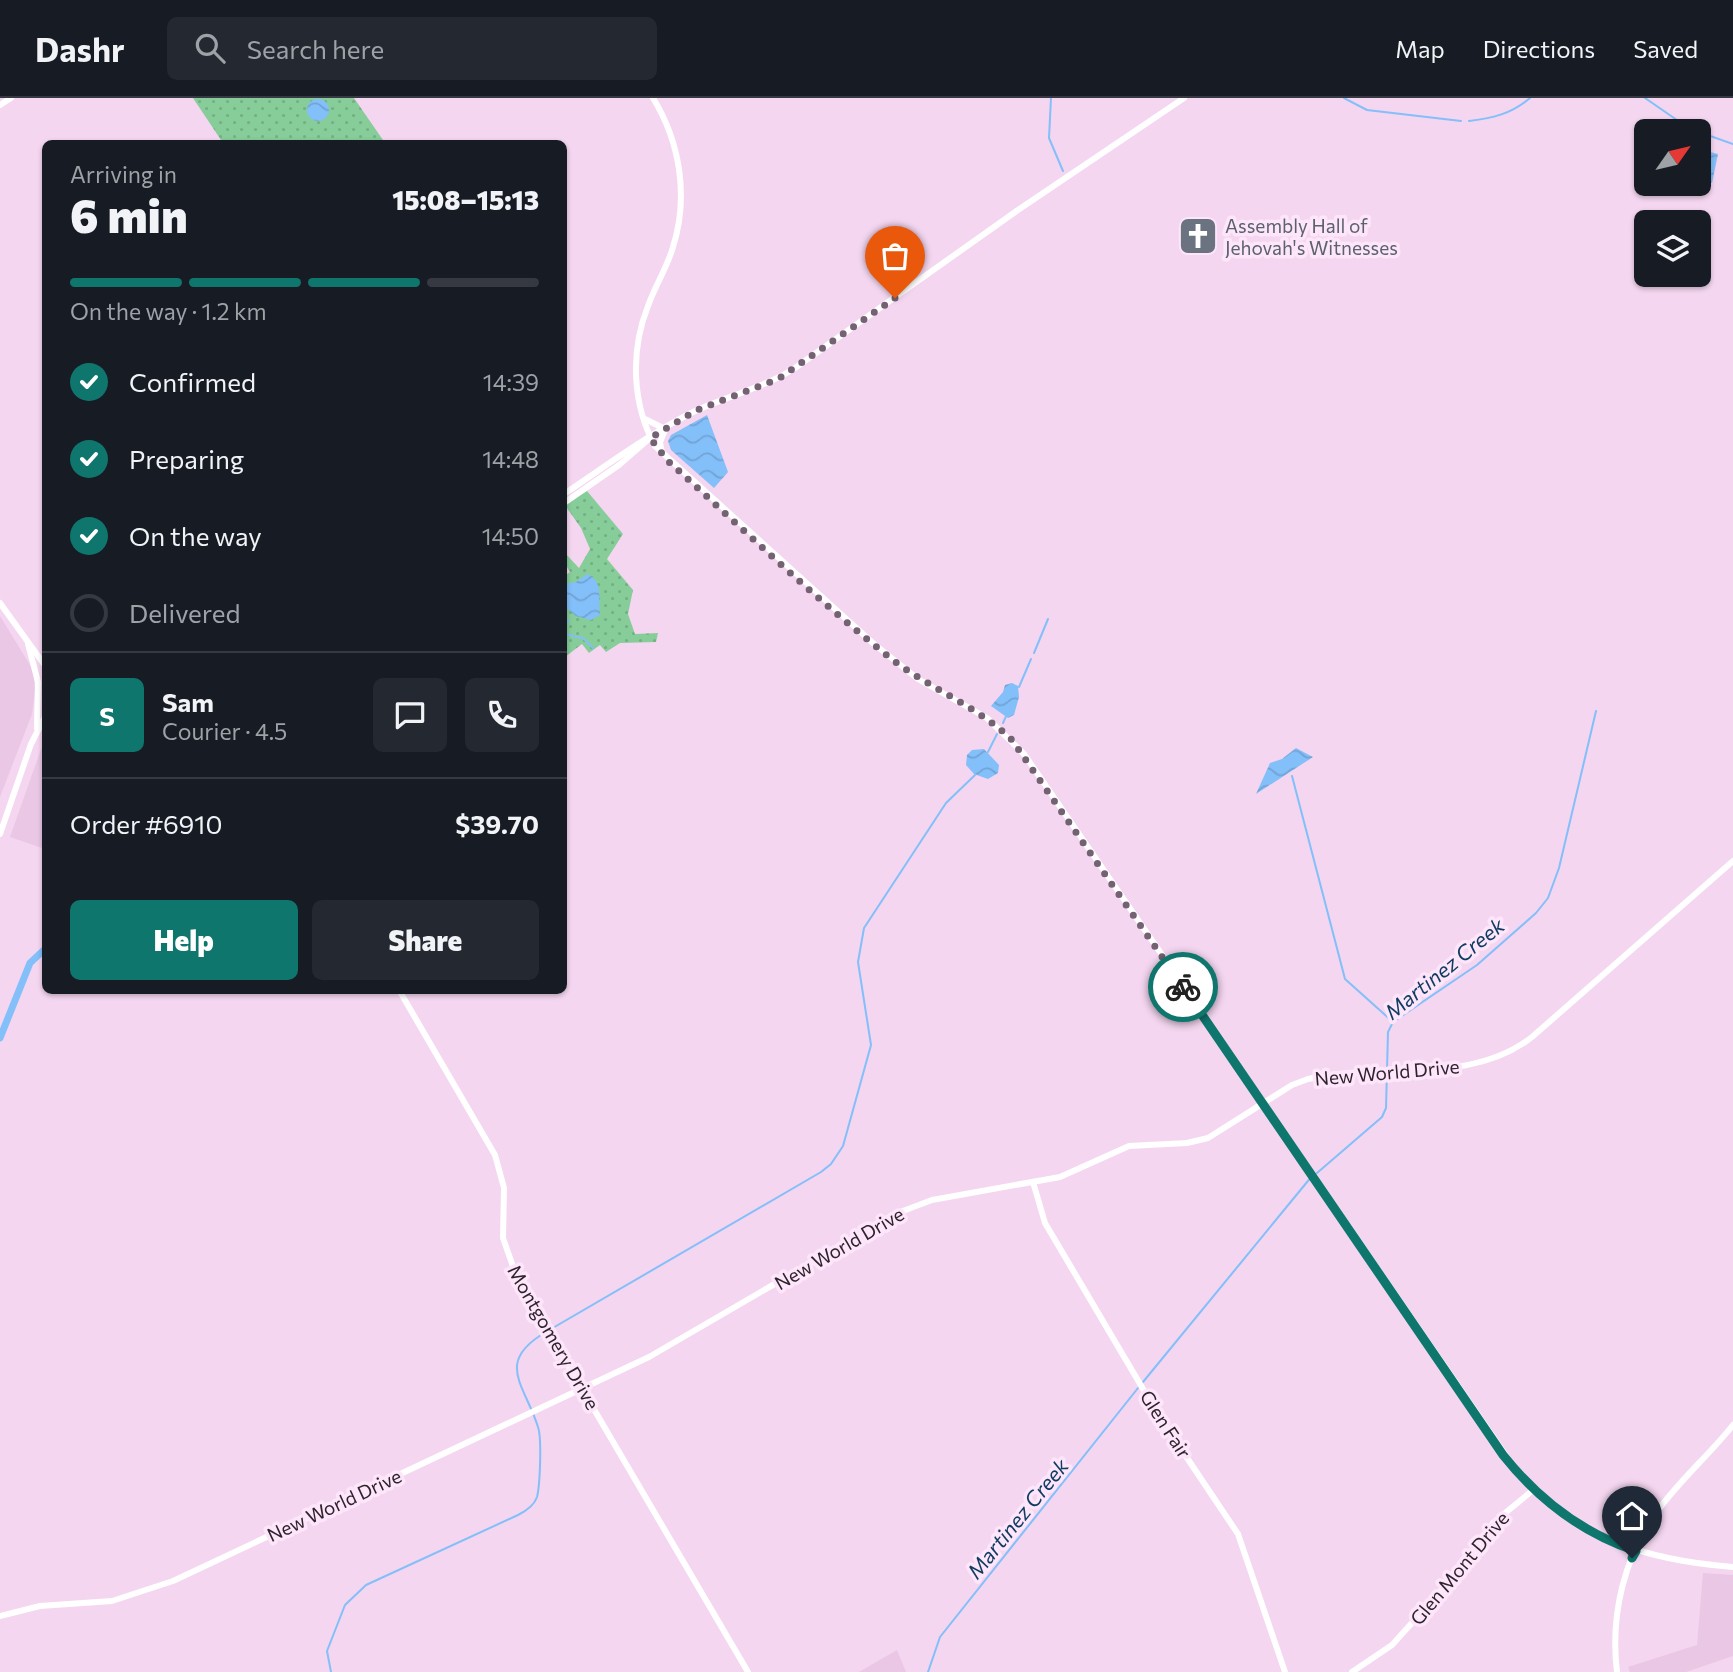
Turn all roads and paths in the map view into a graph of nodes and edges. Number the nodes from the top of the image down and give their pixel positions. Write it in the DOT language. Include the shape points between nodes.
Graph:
graph roads {
  1 [pos="11,98"];
  2 [pos="653,98"];
  3 [pos="1184,98"];
  4 [pos="0,105"];
  5 [pos="643,417"];
  6 [pos="665,428"];
  7 [pos="650,438"];
  8 [pos="638,443"];
  9 [pos="635,452"];
  10 [pos="663,456"];
  11 [pos="567,492"];
  12 [pos="567,501"];
  13 [pos="0,603"];
  14 [pos="28,644"];
  15 [pos="42,662"];
  16 [pos="42,721"];
  17 [pos="37,729"];
  18 [pos="0,834"];
  19 [pos="1733,861"];
  20 [pos="401,994"];
  21 [pos="1262,1104"];
  22 [pos="1033,1182"];
  23 [pos="582,1388"];
  24 [pos="1733,1424"];
  25 [pos="1534,1490"];
  26 [pos="1636,1551"];
  27 [pos="1733,1567"];
  28 [pos="0,1616"];
  29 [pos="748,1672"];
  30 [pos="1285,1672"];
  31 [pos="1352,1672"];
  32 [pos="1618,1672"];
  1 -- 4 [label="main road"];
  2 -- 5 [label="main road" via="677,155 681,207 674,245 639,333 636,375"];
  3 -- 6 [label="main road" via="778,379 697,410"];
  5 -- 6 [label="main road"];
  5 -- 7 [label="main road"];
  5 -- 8 [label="main road"];
  6 -- 7 [label="main road"];
  6 -- 10 [label="main road" via="660,442"];
  7 -- 8 [label="main road"];
  7 -- 9 [label="main road"];
  7 -- 10 [label="main road"];
  8 -- 11 [label="main road"];
  9 -- 10 [label="main road" via="647,448"];
  9 -- 12 [label="main road"];
  10 -- 21 [label="main road" via="883,652 1012,740"];
  13 -- 14 [label="main road"];
  14 -- 15 [label="main road"];
  14 -- 17 [label="main road" via="38,682"];
  16 -- 17 [label="main road"];
  17 -- 18 [label="main road"];
  19 -- 21 [label="main road, New World Drive" via="1523,1044 1483,1062 1308,1079"];
  20 -- 23 [label="main road, Montgomery Drive" via="495,1154 503,1176 502,1227 507,1254"];
  21 -- 22 [label="main road, New World Drive" via="1208,1138 1129,1146 1069,1174"];
  21 -- 25 [label="main road" via="1503,1455"];
  22 -- 23 [label="main road, New World Drive" via="932,1200 895,1214 649,1357"];
  22 -- 30 [label="main road, Glen Fair" via="1041,1212 1065,1256 1159,1416 1238,1534"];
  23 -- 28 [label="main road, New World Drive" via="173,1581 112,1601 40,1606"];
  23 -- 29 [label="main road, Montgomery Drive"];
  24 -- 26 [label="main road" via="1658,1510"];
  25 -- 26 [label="main road" via="1581,1526"];
  25 -- 31 [label="main road, Glen Mont Drive" via="1493,1523 1465,1564 1392,1645"];
  26 -- 27 [label="main road"];
  26 -- 32 [label="main road" via="1619,1598"];
}
